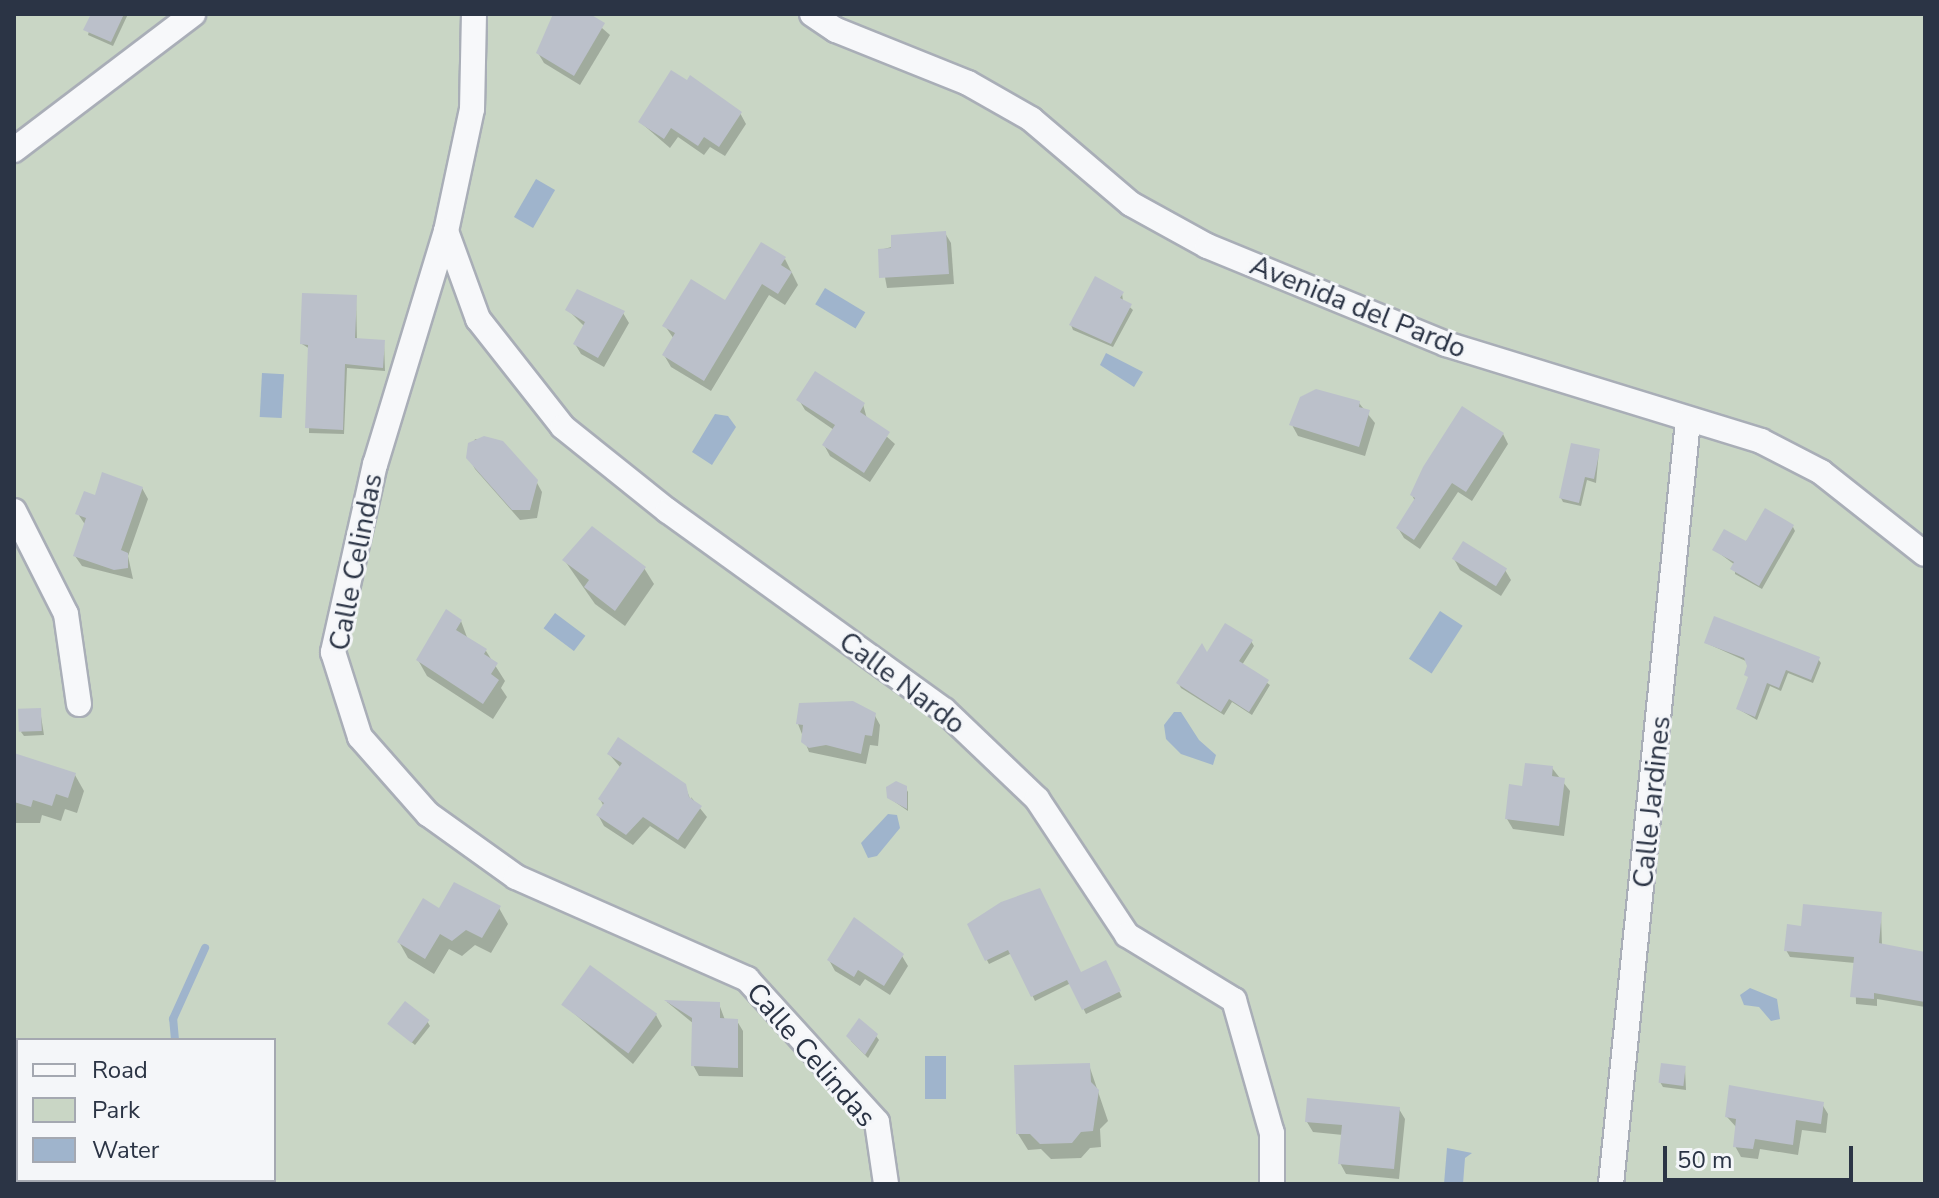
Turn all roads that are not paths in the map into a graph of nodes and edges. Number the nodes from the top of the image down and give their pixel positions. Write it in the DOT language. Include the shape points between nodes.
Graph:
graph roads {
  1 [pos="193,14"];
  2 [pos="474,14"];
  3 [pos="812,14"];
  4 [pos="14,150"];
  5 [pos="446,231"];
  6 [pos="1688,420"];
  7 [pos="14,511"];
  8 [pos="1925,554"];
  9 [pos="79,704"];
  10 [pos="886,1184"];
  11 [pos="1272,1184"];
  12 [pos="1611,1184"];
  1 -- 4 [label="street"];
  2 -- 5 [label="street, Calle Celindas" via="472,109"];
  3 -- 6 [label="street, Avenida del Pardo" via="836,30 968,83 1031,119 1131,204 1207,246 1446,344"];
  5 -- 10 [label="street, Calle Celindas" via="375,464 333,652 360,737 428,814 516,877 747,979 877,1122"];
  5 -- 11 [label="street, Calle Nardo" via="478,319 563,427 668,511 944,710 1037,799 1127,935 1234,1000 1272,1133"];
  6 -- 8 [label="street, Avenida del Pardo" via="1761,441 1821,472"];
  6 -- 12 [label="street, Calle Jardines"];
  7 -- 9 [label="street" via="66,614"];
}
